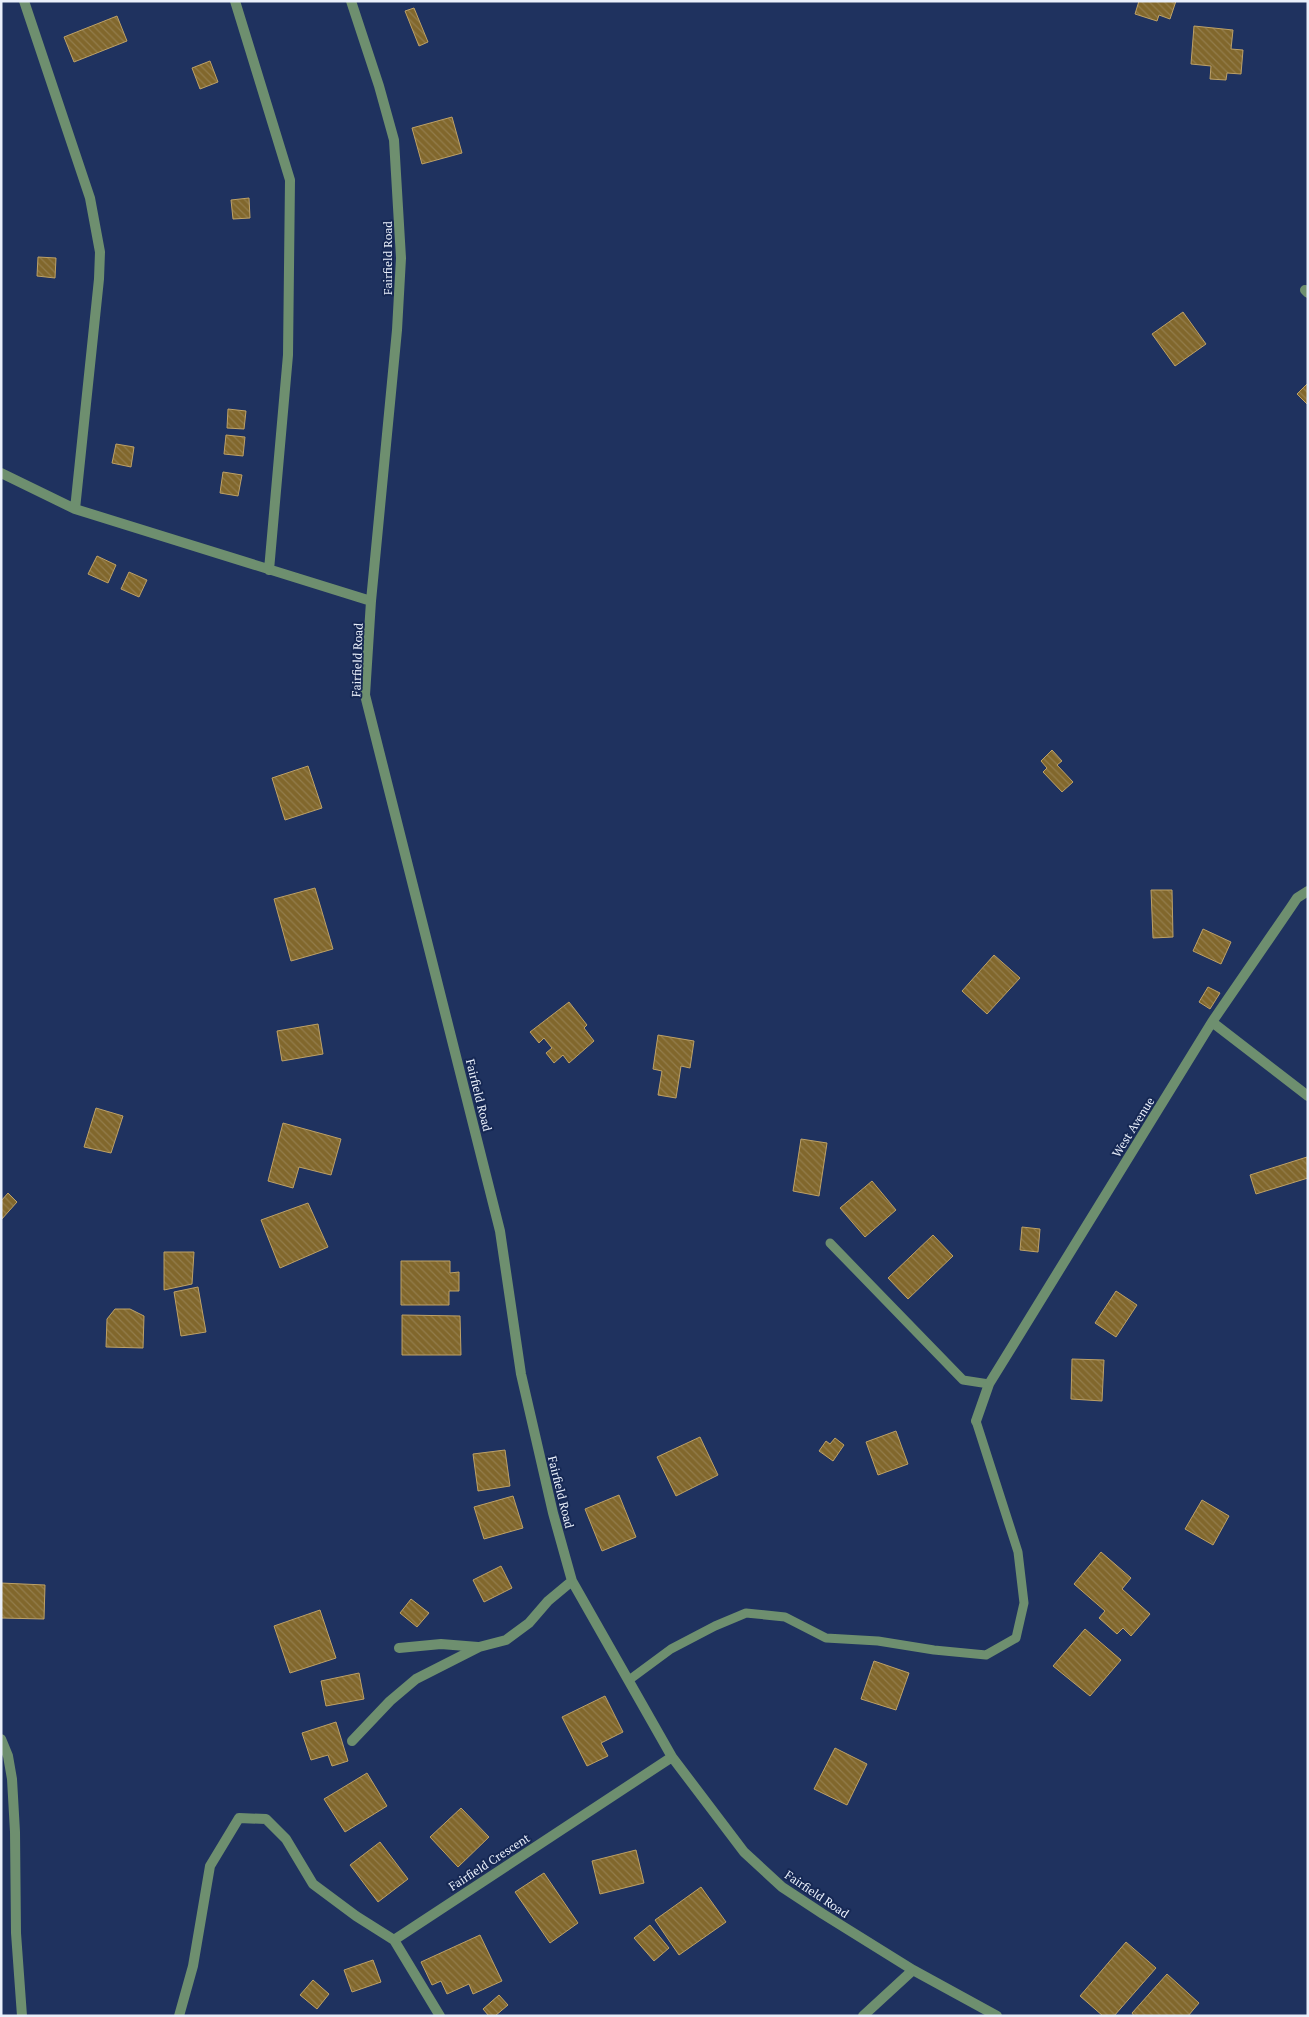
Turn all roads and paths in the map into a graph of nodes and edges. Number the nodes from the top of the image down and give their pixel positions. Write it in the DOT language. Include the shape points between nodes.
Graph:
graph roads {
  1 [pos="24,1"];
  2 [pos="235,1"];
  3 [pos="351,1"];
  4 [pos="1,473"];
  5 [pos="75,509"];
  6 [pos="269,570"];
  7 [pos="371,601"];
  8 [pos="1308,891"];
  9 [pos="1212,1022"];
  10 [pos="1308,1096"];
  11 [pos="830,1243"];
  12 [pos="989,1384"];
  13 [pos="976,1421"];
  14 [pos="572,1581"];
  15 [pos="479,1647"];
  16 [pos="400,1648"];
  17 [pos="629,1680"];
  18 [pos="1,1739"];
  19 [pos="352,1741"];
  20 [pos="672,1757"];
  21 [pos="394,1940"];
  22 [pos="913,1970"];
  23 [pos="22,2016"];
  24 [pos="179,2016"];
  25 [pos="440,2016"];
  26 [pos="863,2016"];
  27 [pos="997,2016"];
  1 -- 5 [label="street" via="90,198 100,252"];
  2 -- 6 [label="street" via="290,180 288,356"];
  3 -- 7 [label="street, Fairfield Road" via="394,140 402,258"];
  4 -- 5 [label="street"];
  5 -- 6 [label="street"];
  6 -- 7 [label="street"];
  7 -- 14 [label="street, Fairfield Road" via="365,695 500,1230 521,1374"];
  8 -- 9 [label="street, West Avenue" via="1297,898"];
  9 -- 10 [label="street"];
  9 -- 12 [label="street, West Avenue"];
  11 -- 12 [label="lane" via="963,1380"];
  12 -- 13 [label="street, West Avenue"];
  13 -- 17 [label="lane" via="1018,1552 1024,1603 1016,1638 986,1654 934,1650 878,1641 826,1638 785,1617 746,1613 671,1649"];
  14 -- 15 [label="street" via="529,1623 506,1640"];
  14 -- 17 [label="street, Fairfield Road"];
  15 -- 16 [label="street" via="441,1644"];
  15 -- 19 [label="street" via="416,1679"];
  17 -- 20 [label="street, Fairfield Road"];
  18 -- 23 [label="street" via="12,1779"];
  20 -- 21 [label="street, Fairfield Crescent"];
  20 -- 22 [label="street, Fairfield Road" via="744,1852 782,1887"];
  21 -- 24 [label="street" via="313,1884 286,1839 266,1819 239,1818 210,1866 193,1966"];
  21 -- 25 [label="street"];
  22 -- 26 [label="street"];
  22 -- 27 [label="street, Fairfield Road"];
}
